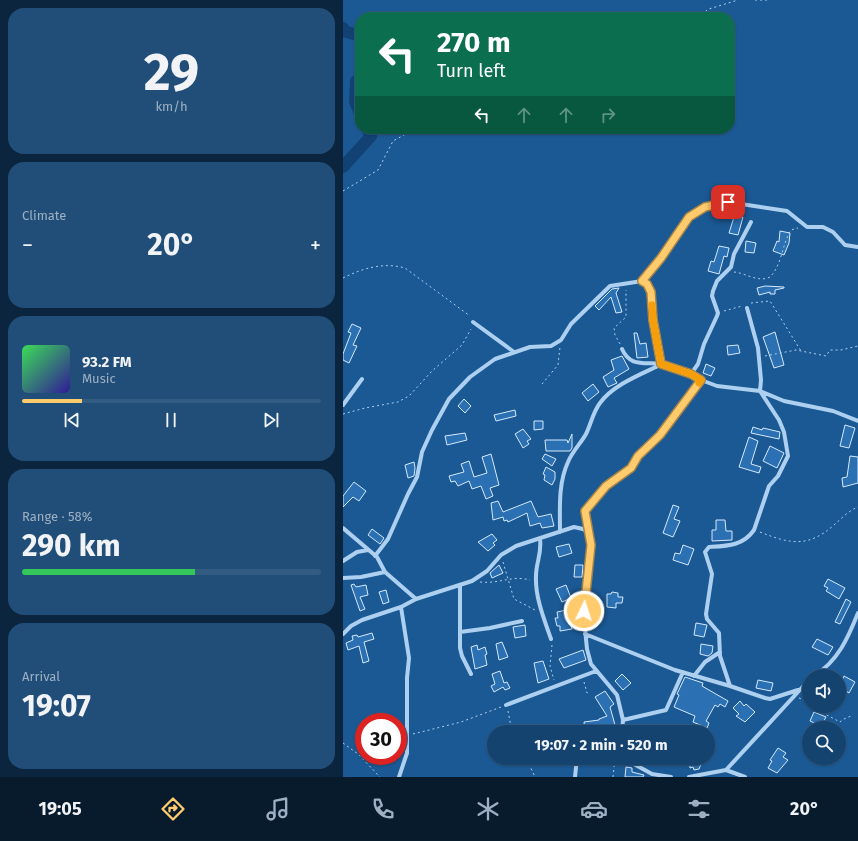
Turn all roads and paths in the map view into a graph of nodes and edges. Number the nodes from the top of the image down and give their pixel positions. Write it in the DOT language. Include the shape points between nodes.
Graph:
graph roads {
  1 [pos="738,0"];
  2 [pos="755,0"];
  3 [pos="768,0"];
  4 [pos="704,12"];
  5 [pos="405,134"];
  6 [pos="343,191"];
  7 [pos="751,222"];
  8 [pos="807,227"];
  9 [pos="858,247"];
  10 [pos="728,271"];
  11 [pos="343,278"];
  12 [pos="642,281"];
  13 [pos="625,284"];
  14 [pos="747,308"];
  15 [pos="718,312"];
  16 [pos="473,322"];
  17 [pos="561,340"];
  18 [pos="858,346"];
  19 [pos="622,349"];
  20 [pos="801,351"];
  21 [pos="514,352"];
  22 [pos="759,357"];
  23 [pos="661,364"];
  24 [pos="691,374"];
  25 [pos="362,379"];
  26 [pos="701,380"];
  27 [pos="542,384"];
  28 [pos="760,391"];
  29 [pos="343,405"];
  30 [pos="343,414"];
  31 [pos="858,421"];
  32 [pos="858,507"];
  33 [pos="343,528"];
  34 [pos="754,530"];
  35 [pos="560,532"];
  36 [pos="588,532"];
  37 [pos="541,539"];
  38 [pos="368,550"];
  39 [pos="501,555"];
  40 [pos="375,556"];
  41 [pos="343,561"];
  42 [pos="385,572"];
  43 [pos="343,578"];
  44 [pos="507,579"];
  45 [pos="472,581"];
  46 [pos="536,582"];
  47 [pos="460,586"];
  48 [pos="416,600"];
  49 [pos="401,607"];
  50 [pos="541,612"];
  51 [pos="858,613"];
  52 [pos="522,621"];
  53 [pos="852,627"];
  54 [pos="858,630"];
  55 [pos="460,632"];
  56 [pos="343,634"];
  57 [pos="585,634"];
  58 [pos="551,639"];
  59 [pos="720,652"];
  60 [pos="823,669"];
  61 [pos="596,671"];
  62 [pos="683,672"];
  63 [pos="471,674"];
  64 [pos="694,676"];
  65 [pos="584,677"];
  66 [pos="730,686"];
  67 [pos="802,686"];
  68 [pos="556,687"];
  69 [pos="798,690"];
  70 [pos="590,692"];
  71 [pos="794,694"];
  72 [pos="802,700"];
  73 [pos="507,707"];
  74 [pos="407,713"];
  75 [pos="823,713"];
  76 [pos="851,716"];
  77 [pos="623,720"];
  78 [pos="511,725"];
  79 [pos="623,725"];
  80 [pos="407,736"];
  81 [pos="343,743"];
  82 [pos="403,765"];
  83 [pos="531,765"];
  84 [pos="576,765"];
  85 [pos="614,765"];
  86 [pos="636,765"];
  87 [pos="726,770"];
  88 [pos="707,776"];
  89 [pos="380,777"];
  90 [pos="399,777"];
  91 [pos="535,777"];
  92 [pos="575,777"];
  93 [pos="613,777"];
  94 [pos="671,777"];
  95 [pos="689,777"];
  96 [pos="745,777"];
  1 -- 4 [label="path"];
  2 -- 3 [label="path"];
  5 -- 6 [label="path" via="393,140 378,170"];
  7 -- 10 [label="street"];
  8 -- 9 [label="street" via="823,227 833,232 845,245"];
  8 -- 10 [label="path" via="791,230 770,277 763,279"];
  8 -- 12 [label="street" via="787,211 735,202 705,207 689,217"];
  10 -- 15 [label="street" via="717,281 713,291"];
  11 -- 16 [label="path" via="381,265 405,268 469,314"];
  12 -- 13 [label="street"];
  12 -- 23 [label="street" via="651,292"];
  13 -- 17 [label="street" via="610,286 571,324"];
  13 -- 19 [label="path" via="626,317 617,323 614,331"];
  14 -- 22 [label="street"];
  15 -- 20 [label="path" via="760,301 770,301"];
  15 -- 24 [label="street" via="698,364"];
  16 -- 21 [label="street"];
  16 -- 30 [label="path" via="462,345 432,371 409,396 398,402"];
  17 -- 21 [label="street" via="551,346 530,347"];
  17 -- 27 [label="path" via="558,364"];
  18 -- 20 [label="path" via="830,350 826,356"];
  19 -- 23 [label="street" via="631,362"];
  20 -- 22 [label="path"];
  21 -- 40 [label="street" via="495,359 470,377 449,399 422,452 417,478 388,539"];
  22 -- 28 [label="street"];
  23 -- 24 [label="street"];
  23 -- 35 [label="street" via="613,390 604,397 595,410 587,432 568,460 564,473 561,485"];
  24 -- 26 [label="street"];
  25 -- 29 [label="street"];
  26 -- 28 [label="street" via="729,389"];
  26 -- 36 [label="street" via="660,435 638,456 631,468 606,486 585,511"];
  28 -- 31 [label="street" via="785,401 833,411"];
  28 -- 34 [label="street" via="784,432 787,456 778,476 769,486"];
  32 -- 34 [label="path" via="849,511 822,536 800,543 780,540"];
  33 -- 38 [label="street"];
  34 -- 59 [label="street" via="739,543 709,547 705,552 712,574 706,614 719,633"];
  35 -- 36 [label="street" via="574,527"];
  35 -- 37 [label="street"];
  36 -- 57 [label="street" via="591,545 584,619"];
  37 -- 39 [label="street" via="516,546"];
  37 -- 46 [label="street"];
  38 -- 40 [label="street"];
  38 -- 41 [label="street" via="357,552"];
  39 -- 44 [label="path"];
  39 -- 45 [label="street" via="487,571"];
  40 -- 42 [label="street"];
  42 -- 43 [label="street" via="361,578"];
  42 -- 48 [label="street"];
  44 -- 45 [label="path" via="496,582"];
  44 -- 46 [label="path" via="518,577"];
  44 -- 50 [label="path" via="514,599"];
  45 -- 47 [label="street"];
  46 -- 50 [label="street"];
  47 -- 48 [label="street"];
  47 -- 55 [label="street"];
  48 -- 49 [label="street"];
  49 -- 56 [label="street" via="362,620"];
  49 -- 74 [label="street" via="409,658"];
  50 -- 58 [label="street"];
  51 -- 53 [label="street"];
  52 -- 55 [label="street"];
  53 -- 54 [label="street"];
  53 -- 60 [label="street" via="838,655"];
  55 -- 63 [label="street" via="461,656"];
  57 -- 61 [label="street" via="591,664"];
  57 -- 62 [label="street"];
  58 -- 68 [label="path" via="550,666"];
  59 -- 64 [label="street" via="705,662"];
  59 -- 66 [label="street"];
  61 -- 65 [label="street"];
  61 -- 77 [label="street" via="617,696"];
  62 -- 64 [label="street"];
  62 -- 77 [label="street" via="666,710"];
  64 -- 66 [label="street"];
  65 -- 68 [label="street"];
  65 -- 70 [label="path" via="587,693"];
  66 -- 69 [label="street" via="770,699"];
  67 -- 69 [label="street"];
  68 -- 73 [label="street"];
  69 -- 71 [label="street"];
  71 -- 72 [label="path"];
  71 -- 87 [label="street"];
  73 -- 78 [label="path"];
  73 -- 80 [label="path"];
  75 -- 76 [label="path" via="840,722"];
  77 -- 79 [label="street"];
  81 -- 89 [label="path" via="358,754"];
  82 -- 90 [label="street"];
  83 -- 91 [label="path"];
  84 -- 92 [label="street"];
  85 -- 93 [label="path"];
  86 -- 94 [label="street" via="648,772"];
  87 -- 88 [label="street"];
  87 -- 96 [label="street"];
  88 -- 95 [label="street"];
}
